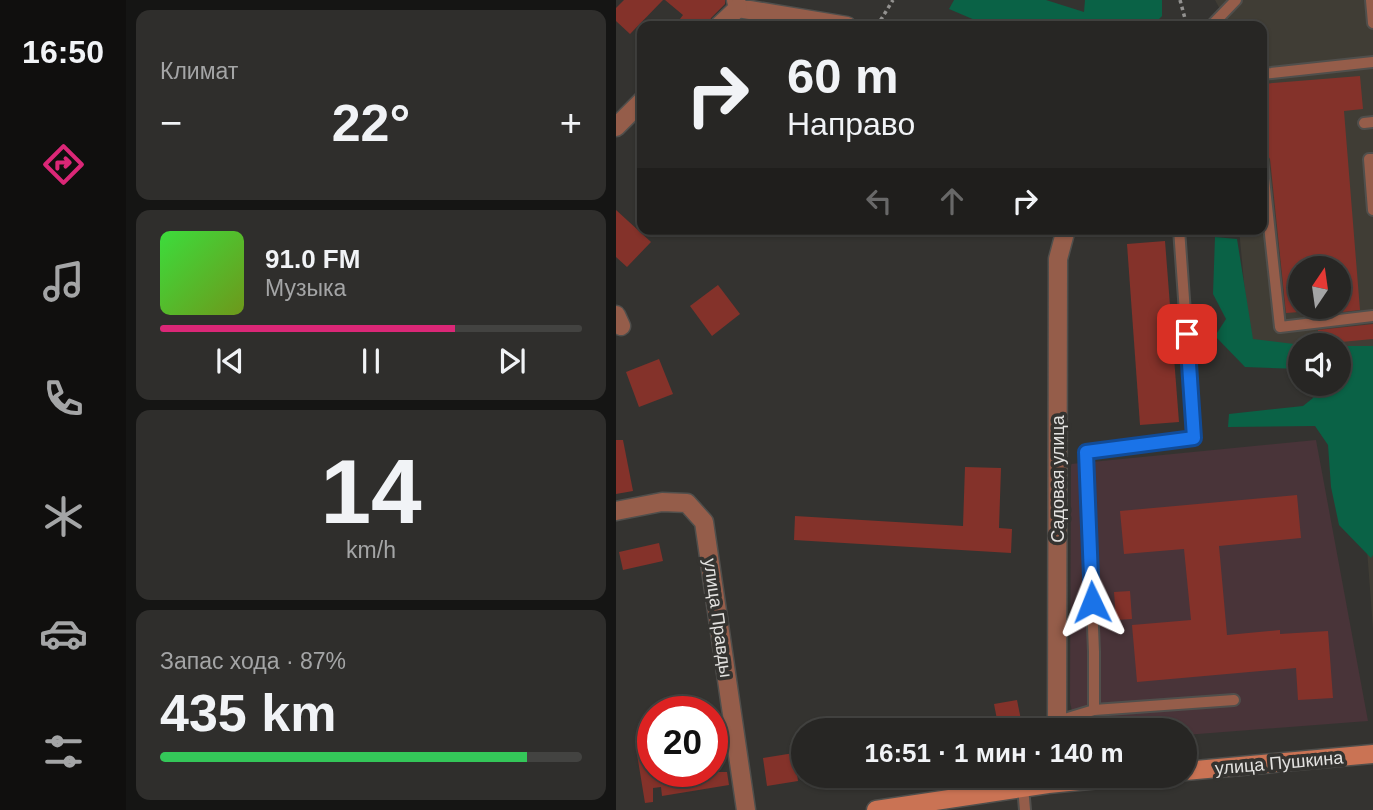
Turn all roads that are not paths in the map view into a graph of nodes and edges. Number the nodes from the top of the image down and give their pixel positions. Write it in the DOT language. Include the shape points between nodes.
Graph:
graph roads {
  1 [pos="1236,0"];
  2 [pos="1371,0"];
  3 [pos="737,4"];
  4 [pos="723,21"];
  5 [pos="822,21"];
  6 [pos="1217,21"];
  7 [pos="1373,23"];
  8 [pos="1373,62"];
  9 [pos="1267,73"];
  10 [pos="637,106"];
  11 [pos="616,127"];
  12 [pos="1373,159"];
  13 [pos="1267,206"];
  14 [pos="1373,210"];
  15 [pos="1064,235"];
  16 [pos="1179,235"];
  17 [pos="1373,316"];
  18 [pos="616,511"];
  19 [pos="1234,700"];
  20 [pos="1094,710"];
  21 [pos="1058,718"];
  22 [pos="1075,718"];
  23 [pos="1373,754"];
  24 [pos="1197,770"];
  25 [pos="1023,788"];
  26 [pos="746,810"];
  27 [pos="876,810"];
  28 [pos="1025,810"];
  1 -- 6 [label="lane"];
  2 -- 7 [label="lane"];
  3 -- 4 [label="street"];
  3 -- 5 [label="street"];
  8 -- 9 [label="lane"];
  10 -- 11 [label="street"];
  12 -- 14 [label="lane" via="1368,159"];
  13 -- 17 [label="lane" via="1280,327"];
  15 -- 21 [label="street, Садовая улица" via="1058,258"];
  16 -- 20 [label="lane" via="1194,438 1086,452"];
  18 -- 26 [label="street, улица Правды" via="662,502 687,503 704,522"];
  19 -- 20 [label="lane"];
  20 -- 22 [label="lane"];
  23 -- 24 [label="main road, улица Пушкина"];
  25 -- 27 [label="main road"];
  25 -- 28 [label="lane"];
}
